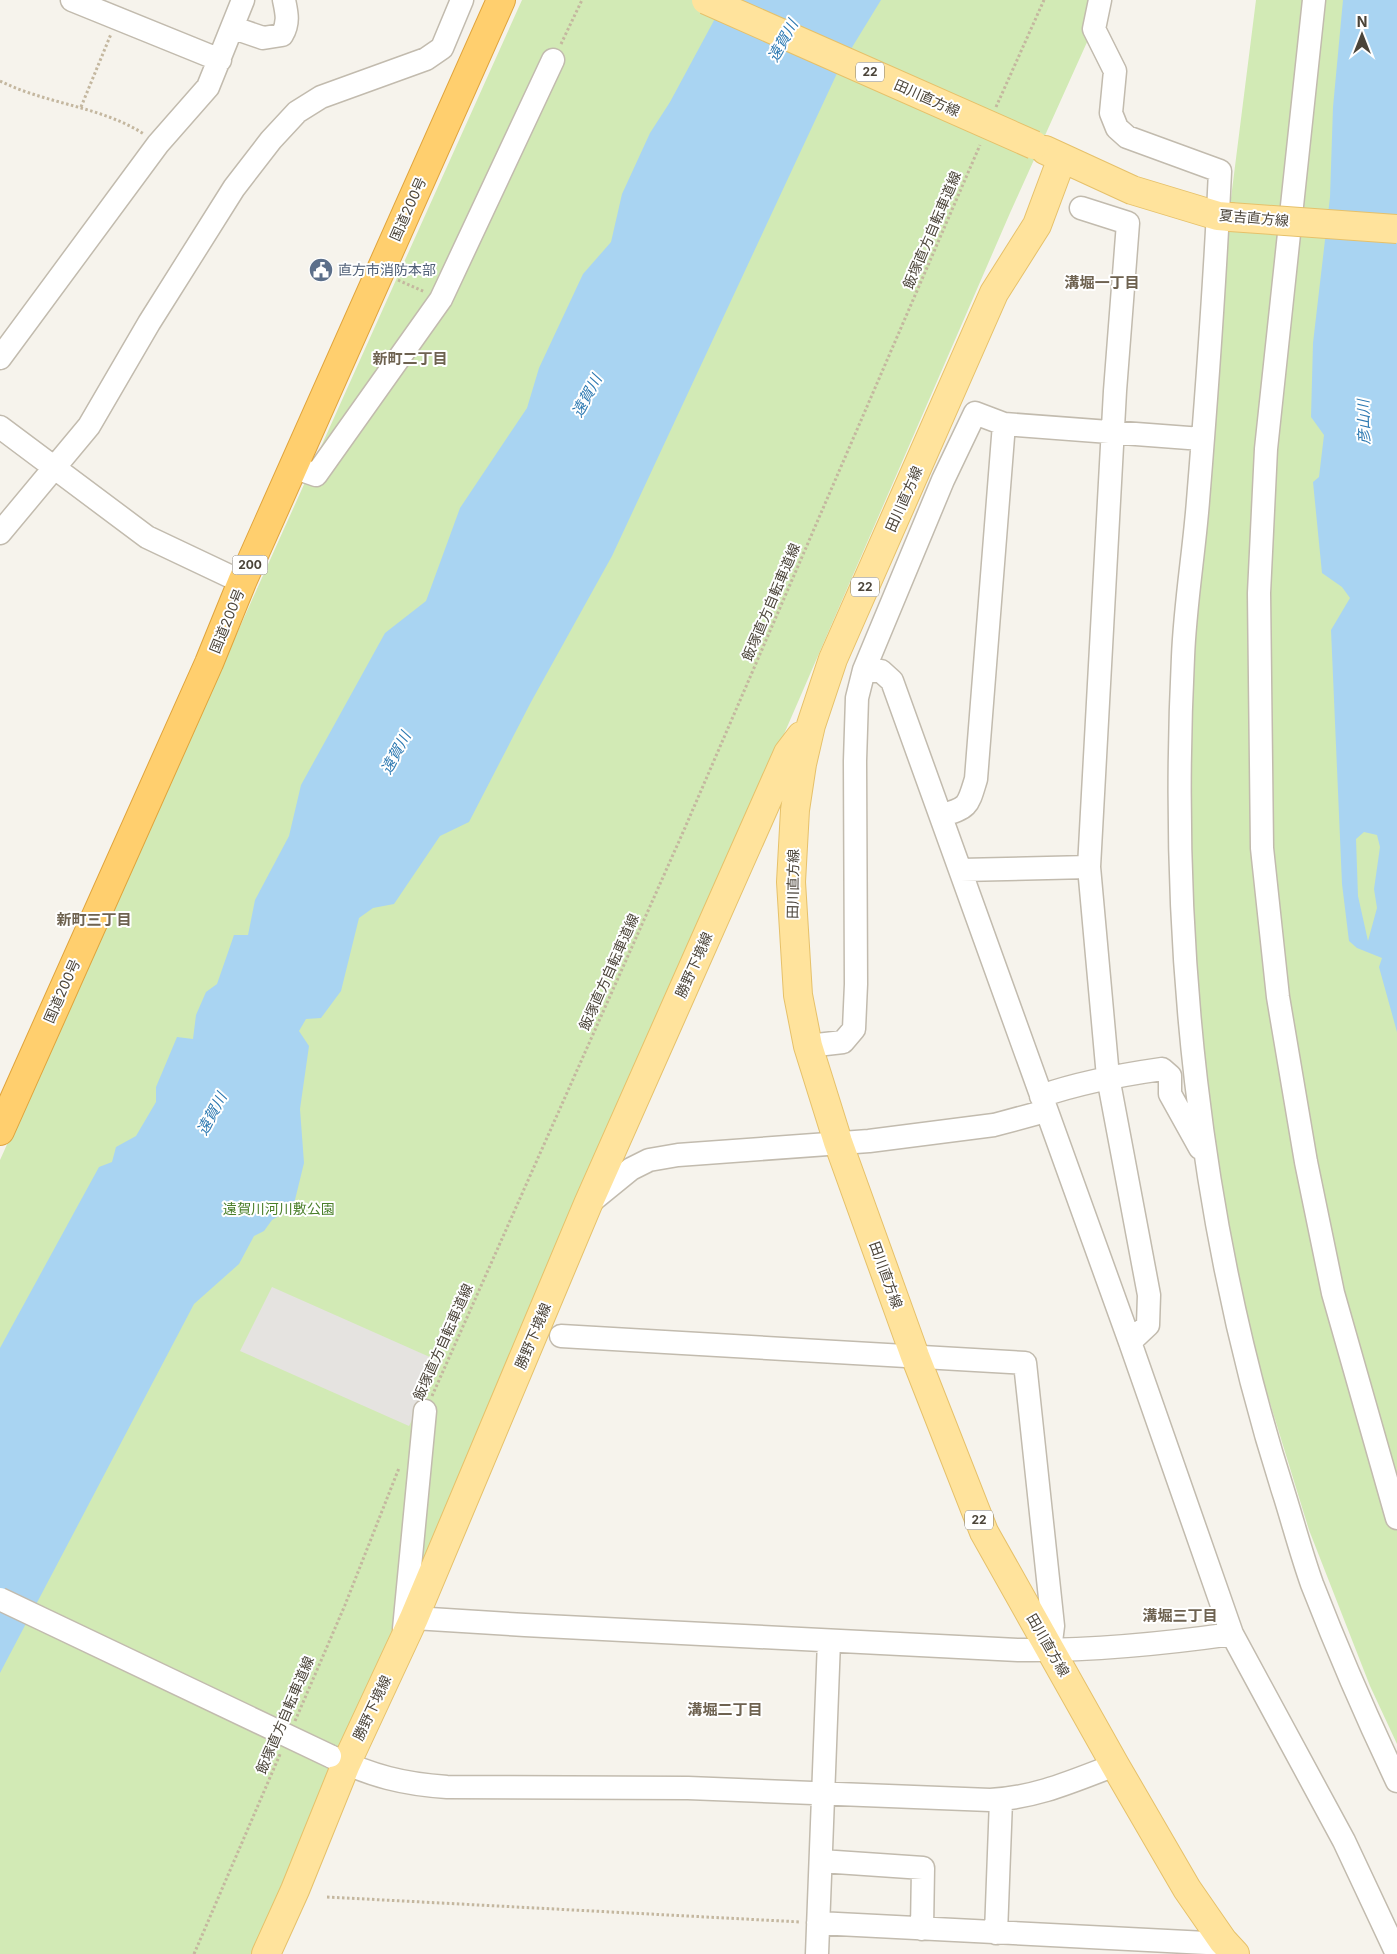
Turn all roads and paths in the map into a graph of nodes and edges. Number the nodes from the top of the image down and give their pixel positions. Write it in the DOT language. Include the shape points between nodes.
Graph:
graph roads {
  1 [pos="72,0"];
  2 [pos="243,0"];
  3 [pos="284,0"];
  4 [pos="462,0"];
  5 [pos="501,0"];
  6 [pos="582,0"];
  7 [pos="706,0"];
  8 [pos="1044,0"];
  9 [pos="1100,0"];
  10 [pos="1314,0"];
  11 [pos="95,4"];
  12 [pos="117,17"];
  13 [pos="234,28"];
  14 [pos="220,60"];
  15 [pos="553,60"];
  16 [pos="0,81"];
  17 [pos="81,107"];
  18 [pos="996,109"];
  19 [pos="158,144"];
  20 [pos="981,144"];
  21 [pos="1062,158"];
  22 [pos="1081,208"];
  23 [pos="1224,216"];
  24 [pos="1397,229"];
  25 [pos="0,358"];
  26 [pos="1004,424"];
  27 [pos="0,426"];
  28 [pos="1113,433"];
  29 [pos="1202,439"];
  30 [pos="293,467"];
  31 [pos="55,468"];
  32 [pos="0,533"];
  33 [pos="242,582"];
  34 [pos="864,670"];
  35 [pos="811,724"];
  36 [pos="942,815"];
  37 [pos="1089,867"];
  38 [pos="961,870"];
  39 [pos="808,1046"];
  40 [pos="1108,1077"];
  41 [pos="1044,1103"];
  42 [pos="0,1131"];
  43 [pos="838,1142"];
  44 [pos="1207,1161"];
  45 [pos="588,1204"];
  46 [pos="561,1336"];
  47 [pos="1130,1342"];
  48 [pos="915,1356"];
  49 [pos="425,1412"];
  50 [pos="403,1459"];
  51 [pos="1397,1518"];
  52 [pos="0,1599"];
  53 [pos="408,1629"];
  54 [pos="1232,1634"];
  55 [pos="829,1641"];
  56 [pos="1050,1650"];
  57 [pos="291,1729"];
  58 [pos="284,1747"];
  59 [pos="338,1760"];
  60 [pos="1115,1765"];
  61 [pos="1397,1781"];
  62 [pos="824,1792"];
  63 [pos="1001,1800"];
  64 [pos="821,1861"];
  65 [pos="327,1897"];
  66 [pos="818,1923"];
  67 [pos="922,1929"];
  68 [pos="996,1932"];
  69 [pos="1230,1950"];
  70 [pos="194,1954"];
  71 [pos="266,1954"];
  72 [pos="817,1954"];
  73 [pos="1397,1954"];
  1 -- 11 [label="street"];
  2 -- 13 [label="street"];
  3 -- 13 [label="street" via="287,27 282,35 264,38"];
  4 -- 31 [label="street" via="442,48 426,59 321,96 297,112 271,140 234,188 89,426"];
  5 -- 30 [label="highway, 国道200号 / 200"];
  6 -- 15 [label="path"];
  7 -- 21 [label="main road, 田川直方線 / 22, bridge"];
  8 -- 18 [label="path"];
  9 -- 23 [label="street" via="1094,29 1115,71 1111,113 1117,128 1127,137 1220,171"];
  10 -- 51 [label="street" via="1266,449 1259,593 1262,848 1278,996 1306,1162 1333,1292"];
  11 -- 12 [label="street"];
  12 -- 14 [label="street"];
  12 -- 17 [label="path"];
  13 -- 14 [label="street"];
  14 -- 19 [label="street" via="208,87"];
  15 -- 30 [label="street" via="441,299 316,475"];
  16 -- 17 [label="path" via="51,101"];
  17 -- 19 [label="path" via="142,132"];
  19 -- 25 [label="street"];
  20 -- 49 [label="path, 飯塚直方自転車道線" via="684,830"];
  21 -- 23 [label="main road, 夏吉直方線" via="1132,190"];
  21 -- 35 [label="main road, 田川直方線 / 22" via="1037,225 994,293 833,659"];
  22 -- 28 [label="street" via="1128,222"];
  23 -- 24 [label="main road, 夏吉直方線, bridge"];
  23 -- 29 [label="street"];
  26 -- 28 [label="street"];
  26 -- 34 [label="street" via="975,413 943,480"];
  26 -- 36 [label="street" via="976,779 962,810"];
  27 -- 31 [label="street"];
  28 -- 29 [label="street"];
  28 -- 37 [label="street"];
  29 -- 44 [label="street" via="1183,654 1179,820 1184,960"];
  30 -- 33 [label="highway, 国道200号 / 200"];
  31 -- 32 [label="street"];
  31 -- 33 [label="street" via="147,537"];
  33 -- 42 [label="highway, 国道200号 / 200"];
  34 -- 36 [label="street" via="881,671 892,681"];
  34 -- 39 [label="street" via="857,698 855,760 854,1029 843,1042"];
  35 -- 39 [label="main road, 田川直方線 / 22" via="795,810 791,882 798,995"];
  35 -- 45 [label="main road, 勝野下境線" via="788,753"];
  36 -- 38 [label="street"];
  37 -- 38 [label="street"];
  37 -- 40 [label="street"];
  38 -- 41 [label="street"];
  39 -- 43 [label="main road, 田川直方線 / 22"];
  40 -- 41 [label="street" via="1076,1084"];
  40 -- 44 [label="street" via="1162,1069 1170,1076 1170,1094"];
  40 -- 47 [label="street" via="1149,1295 1148,1325"];
  41 -- 43 [label="street" via="994,1125"];
  41 -- 47 [label="street"];
  43 -- 45 [label="street" via="649,1160"];
  43 -- 48 [label="main road, 田川直方線 / 22"];
  44 -- 61 [label="street" via="1244,1356 1274,1464 1311,1581"];
  45 -- 53 [label="main road, 勝野下境線"];
  46 -- 48 [label="street"];
  47 -- 54 [label="street"];
  48 -- 56 [label="main road, 田川直方線 / 22" via="984,1532"];
  48 -- 56 [label="street" via="1025,1363 1053,1626"];
  49 -- 53 [label="street"];
  50 -- 57 [label="path, 飯塚直方自転車道線"];
  52 -- 59 [label="street, bridge"];
  53 -- 55 [label="street"];
  53 -- 59 [label="main road, 勝野下境線"];
  54 -- 56 [label="street" via="1182,1641"];
  54 -- 73 [label="street" via="1344,1841"];
  55 -- 56 [label="street"];
  55 -- 62 [label="street"];
  56 -- 60 [label="main road, 田川直方線 / 22"];
  58 -- 70 [label="path, 飯塚直方自転車道線"];
  59 -- 62 [label="street" via="386,1779 438,1787"];
  59 -- 71 [label="main road, 勝野下境線" via="295,1890"];
  60 -- 63 [label="street" via="1047,1792"];
  60 -- 69 [label="main road, 田川直方線 / 22" via="1188,1889"];
  62 -- 63 [label="street"];
  62 -- 64 [label="street"];
  63 -- 68 [label="street"];
  64 -- 66 [label="street"];
  64 -- 67 [label="street" via="923,1868"];
  65 -- 66 [label="path"];
  66 -- 67 [label="street"];
  66 -- 72 [label="street"];
  67 -- 68 [label="street"];
  68 -- 69 [label="street"];
}
